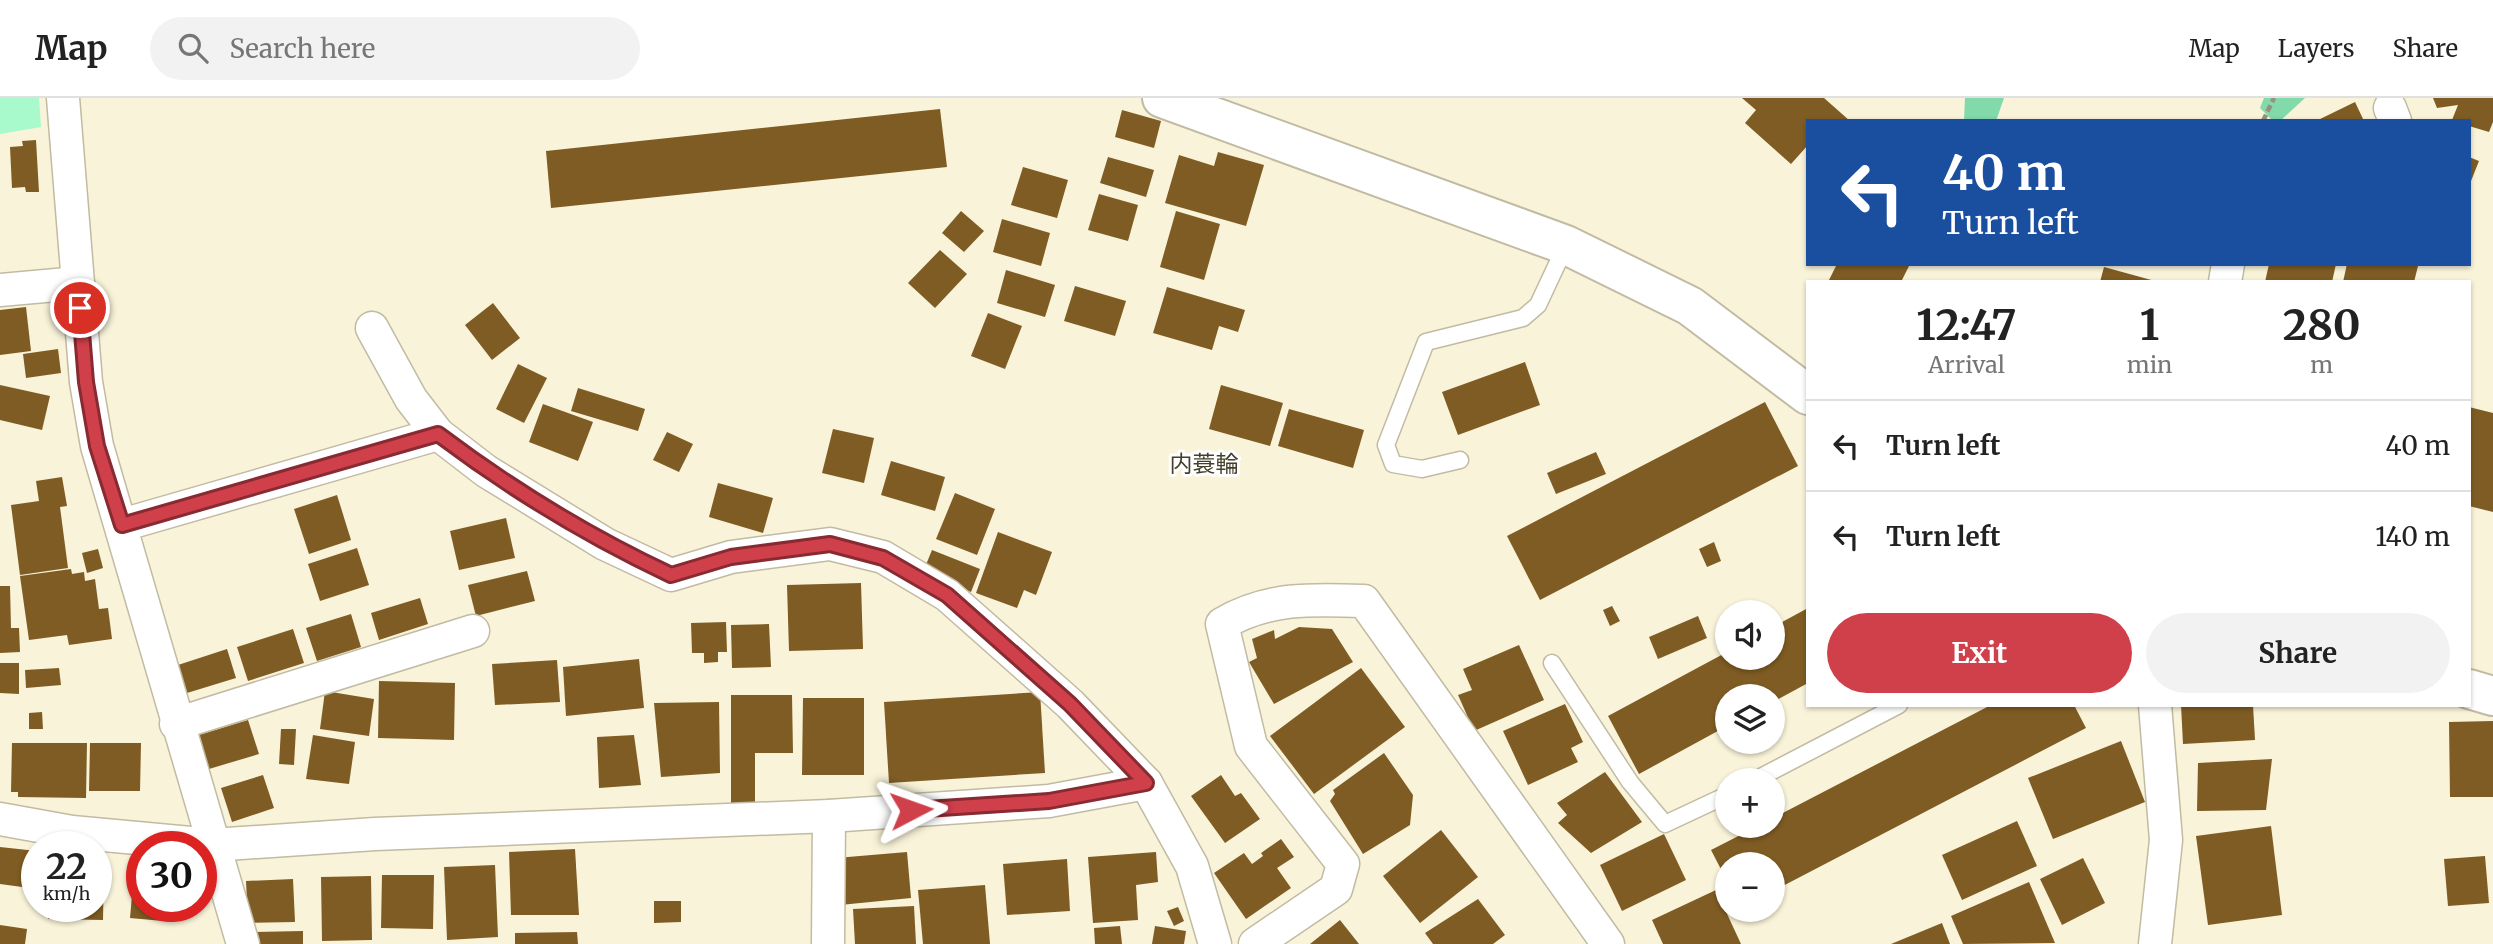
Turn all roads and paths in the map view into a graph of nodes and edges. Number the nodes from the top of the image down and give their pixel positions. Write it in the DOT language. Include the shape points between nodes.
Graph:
graph roads {
  1 [pos="63,98"];
  2 [pos="1161,98"];
  3 [pos="2274,98"];
  4 [pos="2264,119"];
  5 [pos="1566,245"];
  6 [pos="78,283"];
  7 [pos="0,290"];
  8 [pos="372,328"];
  9 [pos="1806,393"];
  10 [pos="438,434"];
  11 [pos="1460,460"];
  12 [pos="122,525"];
  13 [pos="473,631"];
  14 [pos="1552,663"];
  15 [pos="2471,690"];
  16 [pos="2493,696"];
  17 [pos="1895,707"];
  18 [pos="2155,707"];
  19 [pos="176,724"];
  20 [pos="1778,768"];
  21 [pos="1146,783"];
  22 [pos="1715,801"];
  23 [pos="829,816"];
  24 [pos="0,819"];
  25 [pos="208,831"];
  26 [pos="126,837"];
  27 [pos="217,845"];
  28 [pos="217,861"];
  29 [pos="2150,942"];
  30 [pos="243,944"];
  31 [pos="828,944"];
  32 [pos="1215,944"];
  33 [pos="1255,944"];
  34 [pos="1608,944"];
  1 -- 6 [label="street"];
  2 -- 5 [label="street"];
  3 -- 4 [label="path"];
  5 -- 9 [label="street" via="1690,306"];
  5 -- 11 [label="lane" via="1538,305 1523,317 1426,342 1386,445 1393,464 1422,468"];
  6 -- 7 [label="street"];
  6 -- 12 [label="street" via="86,382 97,446"];
  8 -- 10 [label="street" via="411,399"];
  10 -- 12 [label="street"];
  10 -- 21 [label="street" via="486,471 605,544 671,575 731,557 830,544 883,558 947,595 1070,704"];
  12 -- 19 [label="street"];
  13 -- 19 [label="street"];
  14 -- 22 [label="lane" via="1630,782 1665,824"];
  15 -- 16 [label="street"];
  17 -- 20 [label="lane"];
  18 -- 29 [label="street" via="2166,840"];
  19 -- 25 [label="street"];
  21 -- 23 [label="street" via="1049,801"];
  21 -- 32 [label="street" via="1192,866"];
  23 -- 27 [label="street" via="389,833"];
  23 -- 31 [label="street"];
  24 -- 26 [label="street"];
  28 -- 30 [label="street"];
  33 -- 34 [label="street" via="1336,889 1343,864 1251,746 1222,624 1248,608 1308,599 1364,601"];
}
